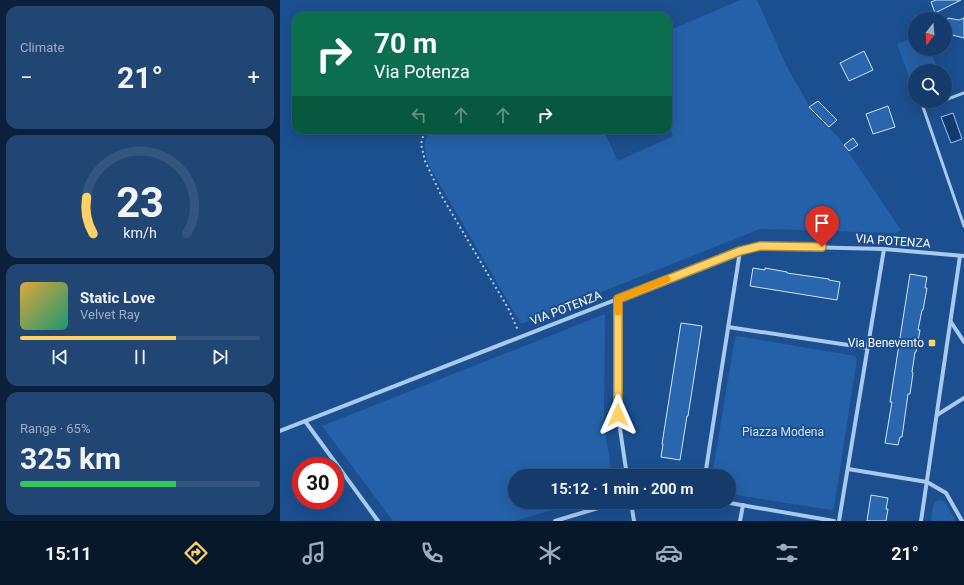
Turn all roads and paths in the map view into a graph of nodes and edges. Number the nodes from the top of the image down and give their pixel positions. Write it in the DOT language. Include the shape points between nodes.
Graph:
graph roads {
  1 [pos="964,93"];
  2 [pos="952,97"];
  3 [pos="923,108"];
  4 [pos="424,134"];
  5 [pos="964,226"];
  6 [pos="884,248"];
  7 [pos="740,251"];
  8 [pos="962,256"];
  9 [pos="618,299"];
  10 [pos="951,322"];
  11 [pos="728,327"];
  12 [pos="521,336"];
  13 [pos="964,342"];
  14 [pos="868,348"];
  15 [pos="964,398"];
  16 [pos="937,415"];
  17 [pos="305,421"];
  18 [pos="280,431"];
  19 [pos="626,469"];
  20 [pos="706,469"];
  21 [pos="848,469"];
  22 [pos="927,482"];
  23 [pos="736,504"];
  24 [pos="743,505"];
  25 [pos="595,509"];
  26 [pos="632,509"];
  27 [pos="378,521"];
  28 [pos="555,521"];
  29 [pos="634,521"];
  30 [pos="740,521"];
  31 [pos="834,521"];
  32 [pos="839,521"];
  33 [pos="921,521"];
  34 [pos="962,521"];
  1 -- 2 [label="lane"];
  3 -- 5 [label="lane"];
  4 -- 12 [label="path" via="421,144 425,161 441,195 508,308"];
  6 -- 7 [label="street, VIA POTENZA" via="760,246"];
  6 -- 8 [label="street, VIA POTENZA"];
  6 -- 14 [label="street"];
  7 -- 9 [label="street, VIA POTENZA"];
  7 -- 11 [label="street"];
  8 -- 10 [label="street"];
  9 -- 12 [label="street, VIA POTENZA"];
  9 -- 19 [label="street" via="618,415"];
  10 -- 13 [label="street"];
  10 -- 16 [label="street"];
  11 -- 14 [label="street"];
  11 -- 20 [label="street"];
  12 -- 17 [label="street, VIA POTENZA"];
  14 -- 21 [label="street"];
  15 -- 16 [label="street"];
  16 -- 22 [label="street"];
  17 -- 18 [label="street, VIA POTENZA"];
  17 -- 27 [label="street"];
  21 -- 22 [label="street"];
  21 -- 32 [label="street"];
  22 -- 33 [label="street"];
  22 -- 34 [label="street" via="946,494"];
  23 -- 24 [label="street"];
  24 -- 30 [label="street"];
  24 -- 31 [label="street"];
  25 -- 28 [label="street"];
  26 -- 29 [label="street"];
}
